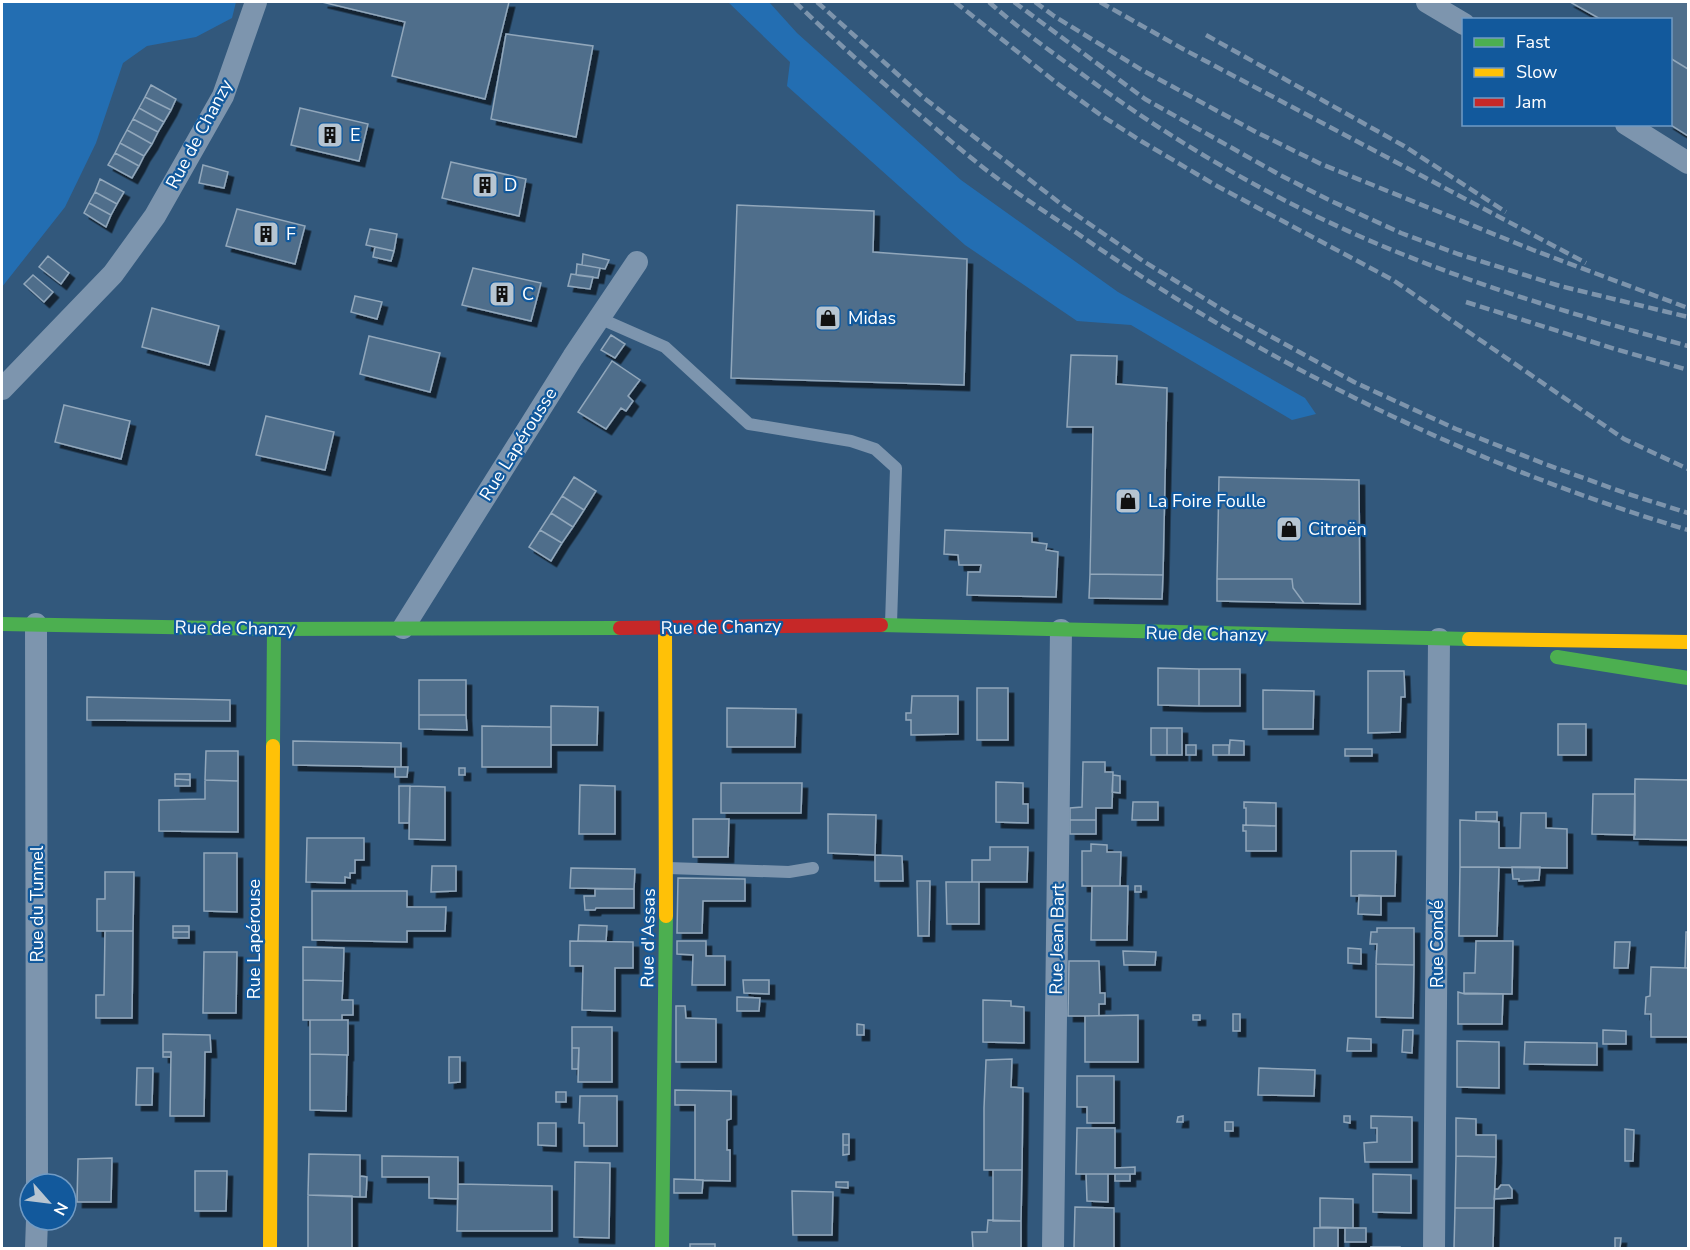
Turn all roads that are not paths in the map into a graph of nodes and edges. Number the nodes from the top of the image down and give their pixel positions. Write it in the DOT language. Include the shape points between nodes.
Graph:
graph roads {
  1 [pos="256,2"];
  2 [pos="1427,2"];
  3 [pos="1462,23"];
  4 [pos="1629,126"];
  5 [pos="1689,163"];
  6 [pos="637,262"];
  7 [pos="599,318"];
  8 [pos="2,389"];
  9 [pos="2,624"];
  10 [pos="36,624"];
  11 [pos="891,625"];
  12 [pos="403,628"];
  13 [pos="665,628"];
  14 [pos="274,629"];
  15 [pos="1061,630"];
  16 [pos="1439,639"];
  17 [pos="1689,642"];
  18 [pos="1689,678"];
  19 [pos="667,868"];
  20 [pos="813,868"];
  21 [pos="37,1172"];
  22 [pos="37,1232"];
  23 [pos="36,1248"];
  24 [pos="270,1248"];
  25 [pos="662,1248"];
  26 [pos="1053,1248"];
  27 [pos="1434,1248"];
  1 -- 8 [label="street, Rue de Chanzy" via="222,96 155,216 113,274"];
  2 -- 3 [label="street"];
  4 -- 5 [label="street"];
  6 -- 7 [label="street, Rue Lapérousse"];
  7 -- 11 [label="lane" via="665,347 749,424 875,448 896,468"];
  7 -- 12 [label="street, Rue Lapérousse"];
  9 -- 10 [label="main road, Rue de Chanzy"];
  10 -- 14 [label="main road, Rue de Chanzy"];
  10 -- 21 [label="street, Rue du Tunnel"];
  11 -- 13 [label="main road, Rue de Chanzy"];
  11 -- 15 [label="main road, Rue de Chanzy"];
  12 -- 13 [label="main road, Rue de Chanzy"];
  12 -- 14 [label="main road, Rue de Chanzy"];
  13 -- 19 [label="main road, Rue d'Assas"];
  14 -- 24 [label="main road, Rue Lapérouse"];
  15 -- 16 [label="main road, Rue de Chanzy"];
  15 -- 26 [label="street, Rue Jean Bart"];
  16 -- 17 [label="main road, Rue de Chanzy"];
  16 -- 18 [label="main road, Rue de Chanzy"];
  16 -- 27 [label="street, Rue Condé"];
  19 -- 20 [label="lane" via="789,872"];
  19 -- 25 [label="main road, Rue d'Assas"];
  22 -- 23 [label="street"];
}
